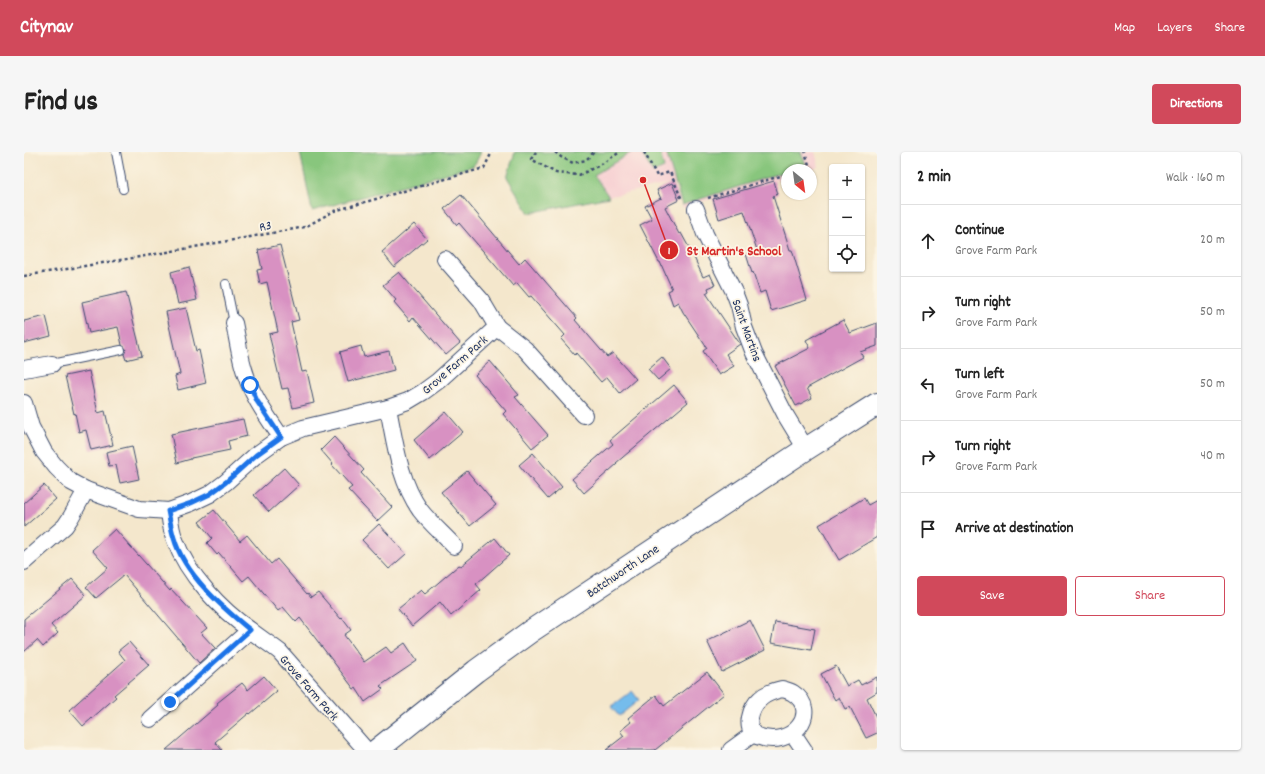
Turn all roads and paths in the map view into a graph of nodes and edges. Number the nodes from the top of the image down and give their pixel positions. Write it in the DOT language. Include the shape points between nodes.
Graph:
graph roads {
  1 [pos="116,152"];
  2 [pos="492,152"];
  3 [pos="536,152"];
  4 [pos="555,152"];
  5 [pos="594,152"];
  6 [pos="620,152"];
  7 [pos="644,152"];
  8 [pos="805,152"];
  9 [pos="809,164"];
  10 [pos="781,176"];
  11 [pos="123,189"];
  12 [pos="696,205"];
  13 [pos="445,259"];
  14 [pos="24,276"];
  15 [pos="226,284"];
  16 [pos="234,323"];
  17 [pos="497,327"];
  18 [pos="121,350"];
  19 [pos="52,364"];
  20 [pos="24,369"];
  21 [pos="24,403"];
  22 [pos="877,404"];
  23 [pos="388,408"];
  24 [pos="584,415"];
  25 [pos="281,437"];
  26 [pos="806,449"];
  27 [pos="86,490"];
  28 [pos="168,511"];
  29 [pos="454,546"];
  30 [pos="24,562"];
  31 [pos="250,630"];
  32 [pos="150,720"];
  33 [pos="753,734"];
  34 [pos="794,735"];
  35 [pos="366,750"];
  36 [pos="377,750"];
  37 [pos="731,750"];
  38 [pos="804,750"];
  1 -- 11 [label="lane"];
  2 -- 14 [label="path, R3" via="484,168 334,211 305,228"];
  3 -- 6 [label="path" via="532,159 556,173 579,175"];
  4 -- 5 [label="path" via="573,163 586,160"];
  7 -- 12 [label="path" via="657,176 670,172"];
  8 -- 9 [label="path"];
  10 -- 12 [label="path"];
  12 -- 26 [label="street, Saint Martins" via="705,234 734,292 754,352 786,416"];
  13 -- 17 [label="street, Grove Farm Park" via="481,300"];
  15 -- 16 [label="lane"];
  16 -- 25 [label="street" via="243,366 250,385 257,401"];
  17 -- 23 [label="street, Grove Farm Park" via="438,381 408,401"];
  17 -- 24 [label="street, Grove Farm Park" via="525,349"];
  18 -- 19 [label="lane"];
  19 -- 20 [label="street"];
  21 -- 27 [label="street, Grove Farm Park" via="31,427 44,452 70,482"];
  22 -- 26 [label="street, Batchworth Lane"];
  23 -- 25 [label="street, Grove Farm Park" via="303,428"];
  23 -- 29 [label="street" via="404,481 420,510"];
  25 -- 28 [label="street, Grove Farm Park" via="210,494"];
  26 -- 36 [label="street, Batchworth Lane" via="531,631"];
  27 -- 28 [label="street, Grove Farm Park" via="139,510"];
  27 -- 30 [label="street" via="65,526"];
  28 -- 31 [label="street, Grove Farm Park" via="174,539 192,574 224,609"];
  31 -- 32 [label="street"];
  31 -- 35 [label="street, Grove Farm Park" via="280,652"];
  33 -- 34 [label="street" via="775,742"];
  33 -- 34 [label="street" via="748,724 751,712 759,699 771,691 782,689 800,698 804,708 804,720"];
  33 -- 37 [label="street"];
  34 -- 38 [label="street"];
}
